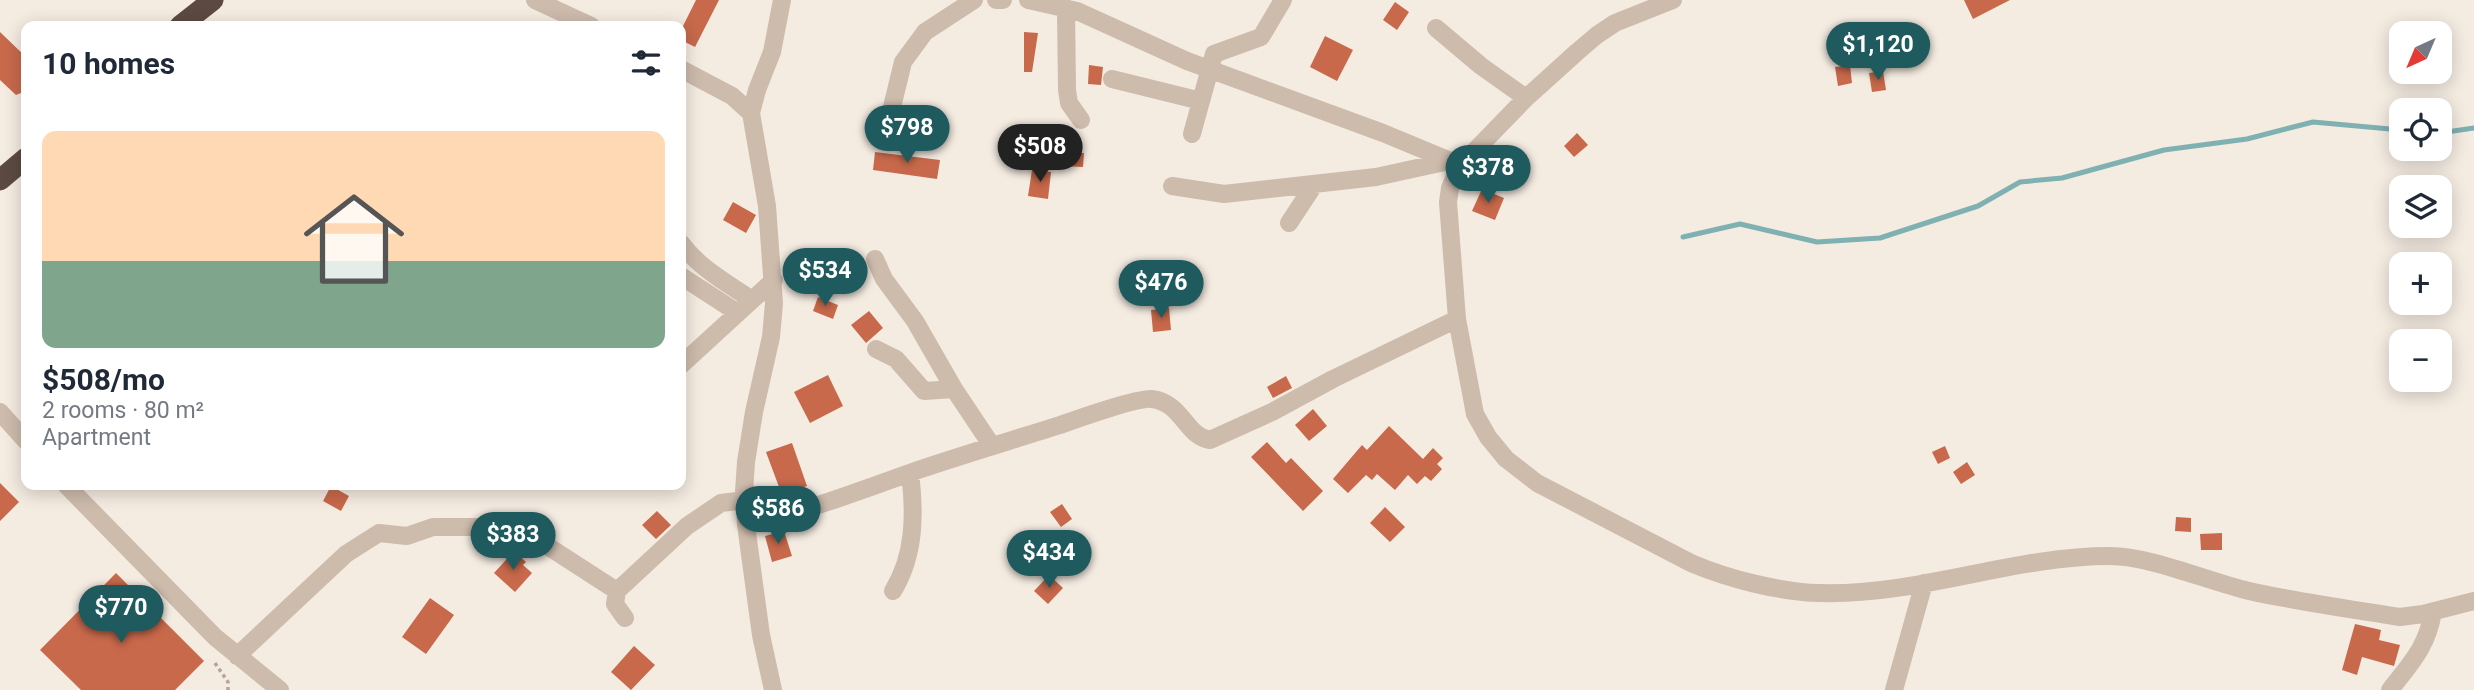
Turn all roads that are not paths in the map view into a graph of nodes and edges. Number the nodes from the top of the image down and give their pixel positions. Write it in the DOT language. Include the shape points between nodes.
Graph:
graph roads {
  1 [pos="213,0"];
  2 [pos="535,0"];
  3 [pos="782,0"];
  4 [pos="974,0"];
  5 [pos="996,0"];
  6 [pos="1003,0"];
  7 [pos="1028,0"];
  8 [pos="1283,0"];
  9 [pos="1673,0"];
  10 [pos="1066,8"];
  11 [pos="186,21"];
  12 [pos="580,21"];
  13 [pos="1436,28"];
  14 [pos="1210,69"];
  15 [pos="686,72"];
  16 [pos="1112,79"];
  17 [pos="1526,98"];
  18 [pos="1201,101"];
  19 [pos="892,107"];
  20 [pos="751,113"];
  21 [pos="1081,120"];
  22 [pos="1192,134"];
  23 [pos="1454,164"];
  24 [pos="21,167"];
  25 [pos="0,180"];
  26 [pos="1314,185"];
  27 [pos="1172,186"];
  28 [pos="1289,223"];
  29 [pos="686,250"];
  30 [pos="875,260"];
  31 [pos="686,279"];
  32 [pos="774,280"];
  33 [pos="752,300"];
  34 [pos="738,313"];
  35 [pos="1457,319"];
  36 [pos="876,349"];
  37 [pos="686,360"];
  38 [pos="954,389"];
  39 [pos="0,412"];
  40 [pos="21,435"];
  41 [pos="992,446"];
  42 [pos="910,473"];
  43 [pos="71,490"];
  44 [pos="745,500"];
  45 [pos="746,525"];
  46 [pos="1924,583"];
  47 [pos="617,591"];
  48 [pos="893,591"];
  49 [pos="2474,601"];
  50 [pos="2433,612"];
  51 [pos="625,618"];
  52 [pos="237,656"];
  53 [pos="280,690"];
  54 [pos="773,690"];
  55 [pos="1894,690"];
  56 [pos="2390,690"];
  1 -- 11 [label="highway"];
  2 -- 12 [label="street"];
  3 -- 20 [label="street" via="772,52"];
  4 -- 19 [label="street" via="925,32 903,62"];
  5 -- 6 [label="street"];
  7 -- 10 [label="street"];
  8 -- 14 [label="street" via="1261,37 1214,54"];
  9 -- 17 [label="street" via="1597,35"];
  10 -- 14 [label="street"];
  10 -- 21 [label="street" via="1067,90 1069,103"];
  13 -- 17 [label="street"];
  14 -- 18 [label="street"];
  14 -- 23 [label="street"];
  15 -- 20 [label="street" via="732,96"];
  16 -- 18 [label="street"];
  17 -- 23 [label="street"];
  18 -- 22 [label="street"];
  20 -- 32 [label="street"];
  23 -- 26 [label="street"];
  23 -- 35 [label="street" via="1448,202"];
  24 -- 25 [label="highway"];
  26 -- 27 [label="street" via="1224,194"];
  26 -- 28 [label="street"];
  29 -- 33 [label="street"];
  30 -- 38 [label="street"];
  31 -- 34 [label="street"];
  32 -- 33 [label="street"];
  32 -- 44 [label="street" via="771,337 746,462"];
  33 -- 34 [label="street"];
  34 -- 37 [label="street"];
  35 -- 41 [label="street" via="1210,440 1194,434 1175,407 1152,398"];
  35 -- 46 [label="street" via="1475,414 1506,460 1538,483 1708,570 1820,593"];
  36 -- 38 [label="street" via="895,359 923,391"];
  38 -- 41 [label="street"];
  39 -- 40 [label="street"];
  41 -- 42 [label="street"];
  42 -- 45 [label="street"];
  42 -- 48 [label="street" via="912,537 904,573"];
  43 -- 52 [label="street"];
  44 -- 45 [label="street"];
  44 -- 47 [label="street" via="721,503 687,526"];
  45 -- 54 [label="street"];
  46 -- 50 [label="street" via="2060,559 2113,556 2249,591 2342,608 2400,617"];
  46 -- 55 [label="street"];
  47 -- 51 [label="street" via="615,604"];
  47 -- 52 [label="street" via="518,527 433,527 408,536 379,533 346,554"];
  49 -- 50 [label="street"];
  50 -- 56 [label="street" via="2424,644"];
  52 -- 53 [label="street"];
}
